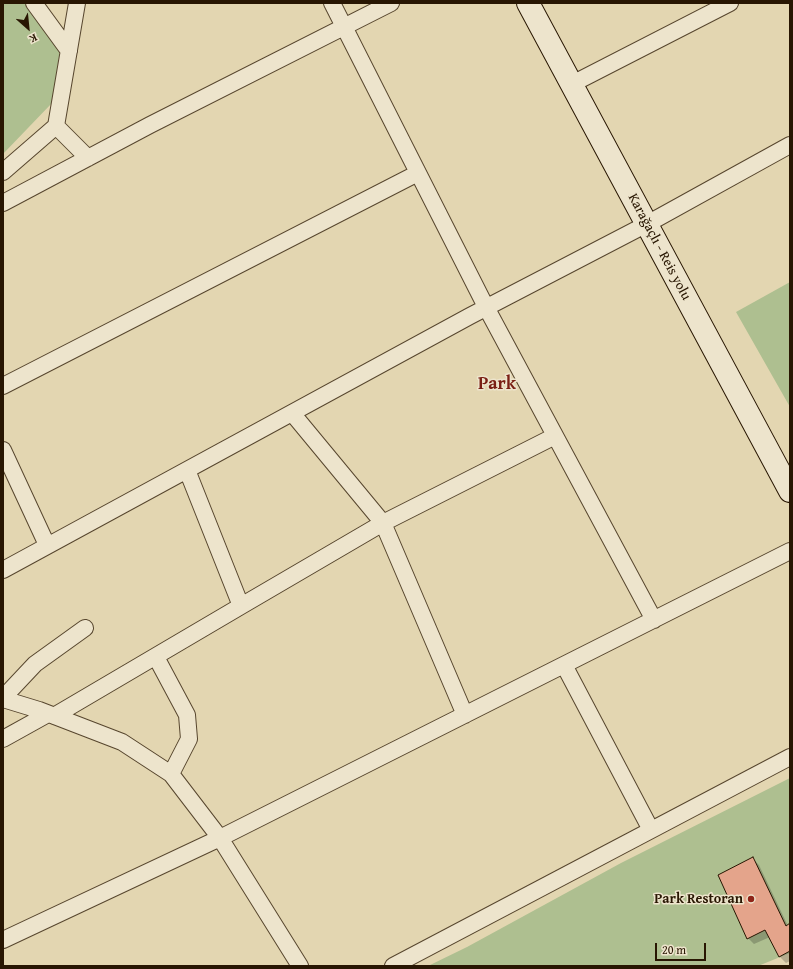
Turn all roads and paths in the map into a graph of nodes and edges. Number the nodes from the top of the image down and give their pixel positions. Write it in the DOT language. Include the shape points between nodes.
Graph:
graph roads {
  1 [pos="34,3"];
  2 [pos="76,3"];
  3 [pos="332,3"];
  4 [pos="391,3"];
  5 [pos="528,3"];
  6 [pos="730,3"];
  7 [pos="344,26"];
  8 [pos="68,51"];
  9 [pos="572,84"];
  10 [pos="56,126"];
  11 [pos="790,146"];
  12 [pos="88,158"];
  13 [pos="3,172"];
  14 [pos="418,174"];
  15 [pos="3,203"];
  16 [pos="647,224"];
  17 [pos="486,308"];
  18 [pos="3,386"];
  19 [pos="292,413"];
  20 [pos="555,436"];
  21 [pos="3,450"];
  22 [pos="187,470"];
  23 [pos="790,491"];
  24 [pos="383,523"];
  25 [pos="47,546"];
  26 [pos="790,551"];
  27 [pos="3,570"];
  28 [pos="241,606"];
  29 [pos="654,620"];
  30 [pos="85,628"];
  31 [pos="156,657"];
  32 [pos="564,665"];
  33 [pos="3,699"];
  34 [pos="51,715"];
  35 [pos="465,715"];
  36 [pos="3,739"];
  37 [pos="790,756"];
  38 [pos="171,774"];
  39 [pos="651,830"];
  40 [pos="220,838"];
  41 [pos="3,940"];
  42 [pos="300,966"];
  43 [pos="393,966"];
  1 -- 8 [label="street"];
  2 -- 8 [label="street"];
  3 -- 7 [label="street"];
  4 -- 7 [label="street"];
  5 -- 9 [label="street, Karağaçlı - Reis yolu"];
  6 -- 9 [label="street"];
  7 -- 12 [label="street"];
  7 -- 14 [label="street"];
  8 -- 10 [label="street"];
  9 -- 16 [label="street, Karağaçlı - Reis yolu"];
  10 -- 12 [label="street"];
  10 -- 13 [label="street"];
  11 -- 16 [label="street"];
  12 -- 15 [label="street"];
  14 -- 17 [label="street"];
  14 -- 18 [label="street"];
  16 -- 17 [label="street"];
  16 -- 23 [label="street, Karağaçlı - Reis yolu"];
  17 -- 19 [label="street"];
  17 -- 20 [label="street"];
  19 -- 22 [label="street"];
  19 -- 24 [label="street"];
  20 -- 24 [label="street"];
  20 -- 29 [label="street"];
  21 -- 25 [label="street"];
  22 -- 25 [label="street"];
  22 -- 28 [label="street"];
  24 -- 28 [label="street"];
  24 -- 35 [label="street"];
  25 -- 27 [label="street"];
  26 -- 29 [label="street"];
  28 -- 31 [label="street"];
  29 -- 32 [label="street"];
  30 -- 33 [label="street" via="35,664"];
  31 -- 34 [label="street"];
  31 -- 38 [label="street" via="187,715 189,739"];
  32 -- 35 [label="street"];
  32 -- 39 [label="street"];
  33 -- 34 [label="street"];
  34 -- 36 [label="street"];
  34 -- 38 [label="street" via="122,742"];
  35 -- 40 [label="street"];
  37 -- 39 [label="street"];
  38 -- 40 [label="street"];
  39 -- 43 [label="street"];
  40 -- 41 [label="street"];
  40 -- 42 [label="street"];
}
